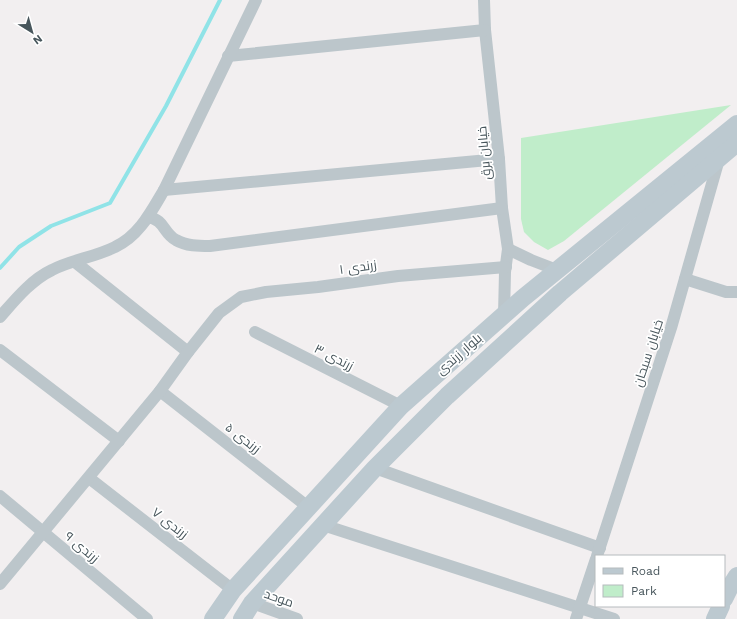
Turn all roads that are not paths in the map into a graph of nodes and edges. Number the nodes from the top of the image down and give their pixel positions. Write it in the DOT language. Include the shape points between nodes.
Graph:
graph roads {
  1 [pos="256,0"];
  2 [pos="484,0"];
  3 [pos="485,30"];
  4 [pos="228,56"];
  5 [pos="737,124"];
  6 [pos="737,143"];
  7 [pos="719,158"];
  8 [pos="499,159"];
  9 [pos="164,190"];
  10 [pos="502,208"];
  11 [pos="148,217"];
  12 [pos="508,249"];
  13 [pos="75,262"];
  14 [pos="506,267"];
  15 [pos="557,270"];
  16 [pos="685,279"];
  17 [pos="737,292"];
  18 [pos="504,315"];
  19 [pos="0,317"];
  20 [pos="255,332"];
  21 [pos="0,350"];
  22 [pos="188,352"];
  23 [pos="160,391"];
  24 [pos="401,406"];
  25 [pos="119,441"];
  26 [pos="375,468"];
  27 [pos="89,478"];
  28 [pos="0,496"];
  29 [pos="308,507"];
  30 [pos="323,525"];
  31 [pos="43,533"];
  32 [pos="270,549"];
  33 [pos="598,554"];
  34 [pos="595,563"];
  35 [pos="288,564"];
  36 [pos="737,576"];
  37 [pos="0,584"];
  38 [pos="233,590"];
  39 [pos="725,598"];
  40 [pos="252,603"];
  41 [pos="721,607"];
  42 [pos="578,613"];
  43 [pos="147,619"];
  44 [pos="213,619"];
  45 [pos="242,619"];
  46 [pos="297,619"];
  47 [pos="614,619"];
  48 [pos="715,619"];
  1 -- 4 [label="street"];
  2 -- 3 [label="street, خیابان برق"];
  3 -- 4 [label="street"];
  3 -- 8 [label="street, خیابان برق"];
  4 -- 9 [label="street"];
  5 -- 15 [label="main road, بلوار زرندی"];
  6 -- 7 [label="main road, بلوار زرندی"];
  7 -- 16 [label="street, خیابان سبحان"];
  7 -- 26 [label="main road, بلوار زرندی" via="560,293 447,396"];
  8 -- 9 [label="street"];
  8 -- 10 [label="street, خیابان برق"];
  9 -- 11 [label="street"];
  10 -- 11 [label="street" via="210,246 191,245 176,240 160,221"];
  10 -- 12 [label="street, خیابان برق"];
  11 -- 13 [label="street" via="134,234 115,247"];
  12 -- 14 [label="street"];
  12 -- 15 [label="street"];
  13 -- 19 [label="street" via="51,270 30,285"];
  13 -- 22 [label="street"];
  14 -- 18 [label="street"];
  14 -- 22 [label="street, زرندی ۱" via="398,276 241,297 219,313"];
  15 -- 18 [label="main road, بلوار زرندی"];
  16 -- 17 [label="street" via="726,292"];
  16 -- 33 [label="street, خیابان سبحان"];
  18 -- 24 [label="main road, بلوار زرندی"];
  20 -- 24 [label="street, زرندی ۳"];
  21 -- 25 [label="street"];
  22 -- 23 [label="street, زرندی ۱"];
  23 -- 25 [label="street, زرندی ۱"];
  23 -- 29 [label="street, زرندی ۵"];
  24 -- 29 [label="main road, بلوار زرندی"];
  25 -- 27 [label="street, زرندی ۱"];
  26 -- 30 [label="main road, بلوار زرندی"];
  26 -- 33 [label="street"];
  27 -- 31 [label="street, زرندی ۱"];
  27 -- 38 [label="street, زرندی ۷"];
  28 -- 31 [label="street, زرندی ۹"];
  29 -- 32 [label="main road, بلوار زرندی"];
  30 -- 35 [label="main road, بلوار زرندی"];
  30 -- 42 [label="street"];
  31 -- 37 [label="street, زرندی ۱"];
  31 -- 43 [label="street, زرندی ۹"];
  32 -- 35 [label="main road"];
  32 -- 38 [label="main road, بلوار زرندی"];
  34 -- 42 [label="street, خیابان سبحان"];
  35 -- 40 [label="main road, بلوار زرندی"];
  36 -- 39 [label="main road"];
  38 -- 44 [label="main road, بلوار زرندی"];
  40 -- 45 [label="main road, بلوار زرندی"];
  40 -- 46 [label="street, موحد"];
  41 -- 48 [label="main road"];
  42 -- 47 [label="street"];
}
